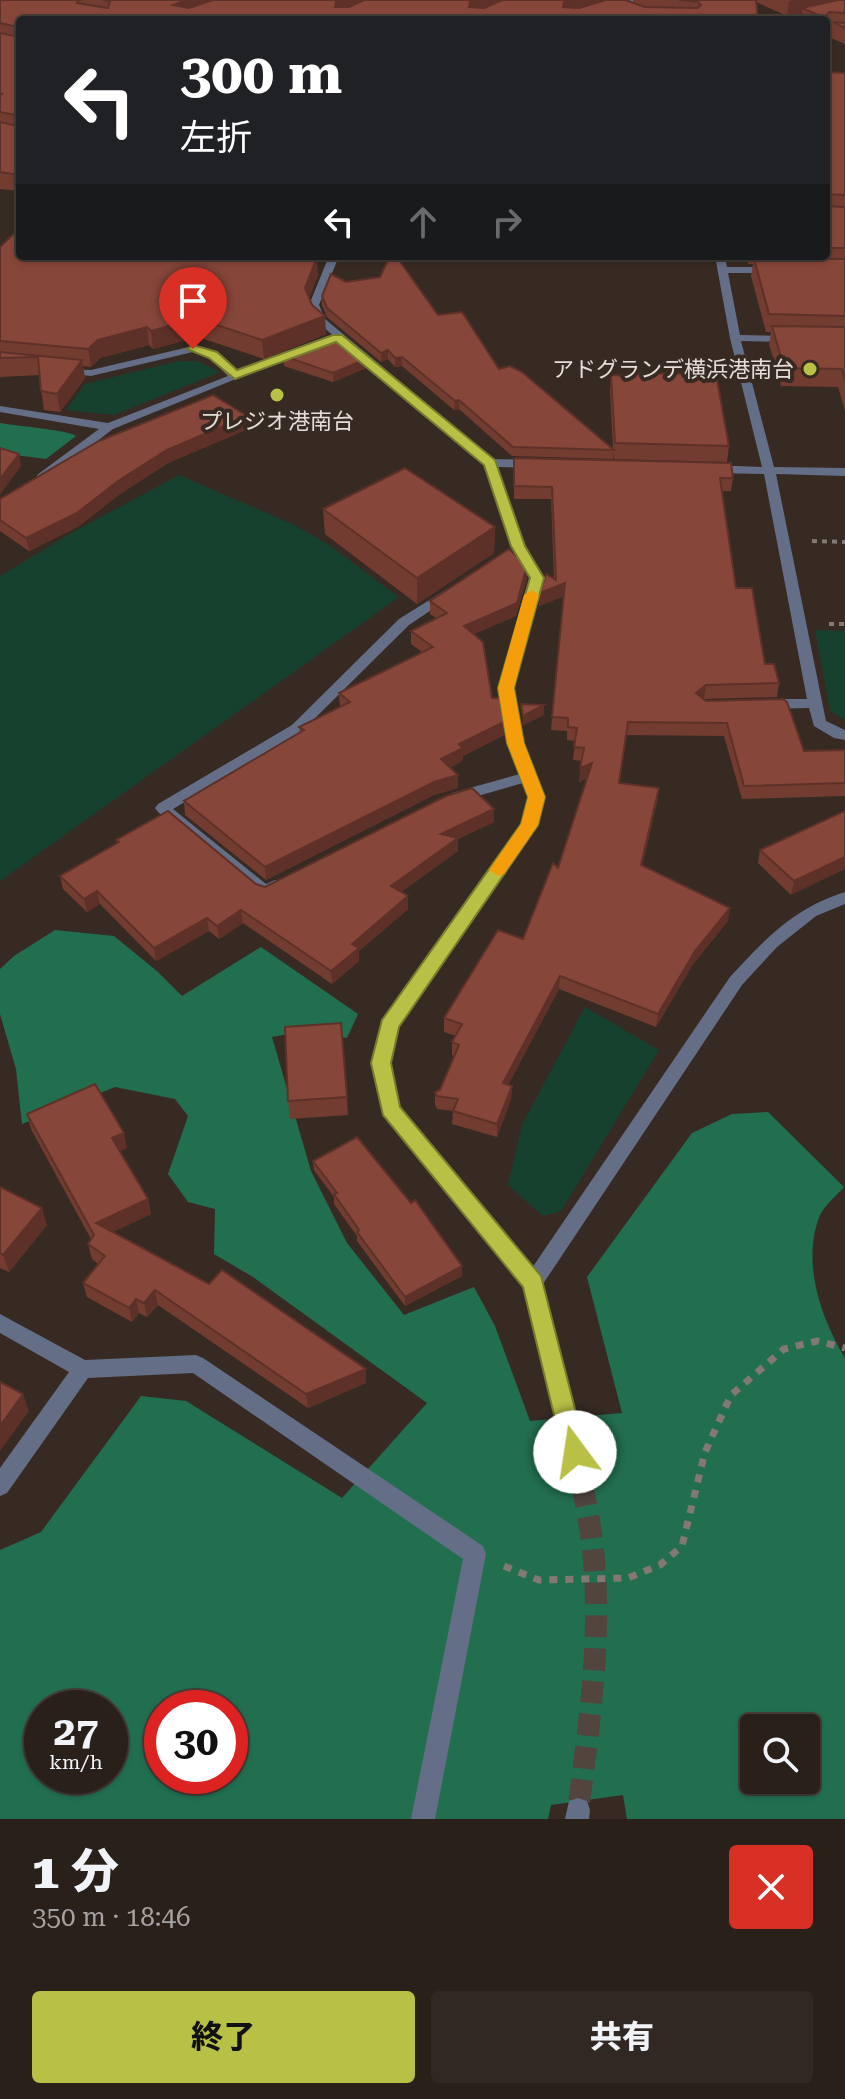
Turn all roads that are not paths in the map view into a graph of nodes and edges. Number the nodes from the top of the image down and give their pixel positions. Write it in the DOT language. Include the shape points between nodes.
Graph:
graph roads {
  1 [pos="597,0"];
  2 [pos="640,0"];
  3 [pos="613,6"];
  4 [pos="845,8"];
  5 [pos="634,13"];
  6 [pos="581,16"];
  7 [pos="807,16"];
  8 [pos="332,260"];
  9 [pos="722,263"];
  10 [pos="784,271"];
  11 [pos="735,338"];
  12 [pos="798,339"];
  13 [pos="308,348"];
  14 [pos="45,369"];
  15 [pos="235,376"];
  16 [pos="0,409"];
  17 [pos="109,427"];
  18 [pos="490,463"];
  19 [pos="552,465"];
  20 [pos="692,469"];
  21 [pos="769,471"];
  22 [pos="845,472"];
  23 [pos="33,484"];
  24 [pos="455,588"];
  25 [pos="816,703"];
  26 [pos="752,705"];
  27 [pos="845,735"];
  28 [pos="528,777"];
  29 [pos="440,802"];
  30 [pos="292,877"];
  31 [pos="845,898"];
  32 [pos="533,1283"];
  33 [pos="0,1323"];
  34 [pos="83,1369"];
  35 [pos="575,1452"];
  36 [pos="0,1486"];
  37 [pos="423,1819"];
  1 -- 3 [label="street"];
  2 -- 3 [label="street"];
  3 -- 5 [label="street"];
  3 -- 6 [label="street"];
  4 -- 7 [label="street"];
  8 -- 18 [label="street" via="314,305 330,340"];
  9 -- 10 [label="street"];
  9 -- 11 [label="street"];
  11 -- 12 [label="street"];
  11 -- 21 [label="street"];
  13 -- 15 [label="street"];
  14 -- 15 [label="street" via="91,373 193,349 213,355"];
  15 -- 17 [label="street"];
  16 -- 17 [label="street"];
  17 -- 23 [label="street"];
  18 -- 19 [label="street"];
  18 -- 28 [label="street" via="512,550 537,578 506,688 515,743"];
  20 -- 21 [label="street"];
  21 -- 22 [label="street"];
  21 -- 25 [label="street"];
  24 -- 30 [label="street" via="404,622 297,728 163,808 265,891"];
  25 -- 26 [label="street"];
  25 -- 27 [label="street" via="819,723"];
  28 -- 29 [label="street"];
  28 -- 32 [label="street" via="536,797 529,825 389,1025 381,1063 390,1110"];
  31 -- 32 [label="street" via="810,912 736,981"];
  32 -- 35 [label="street"];
  33 -- 34 [label="street"];
  34 -- 36 [label="street"];
  34 -- 37 [label="street" via="196,1364 475,1554"];
}
